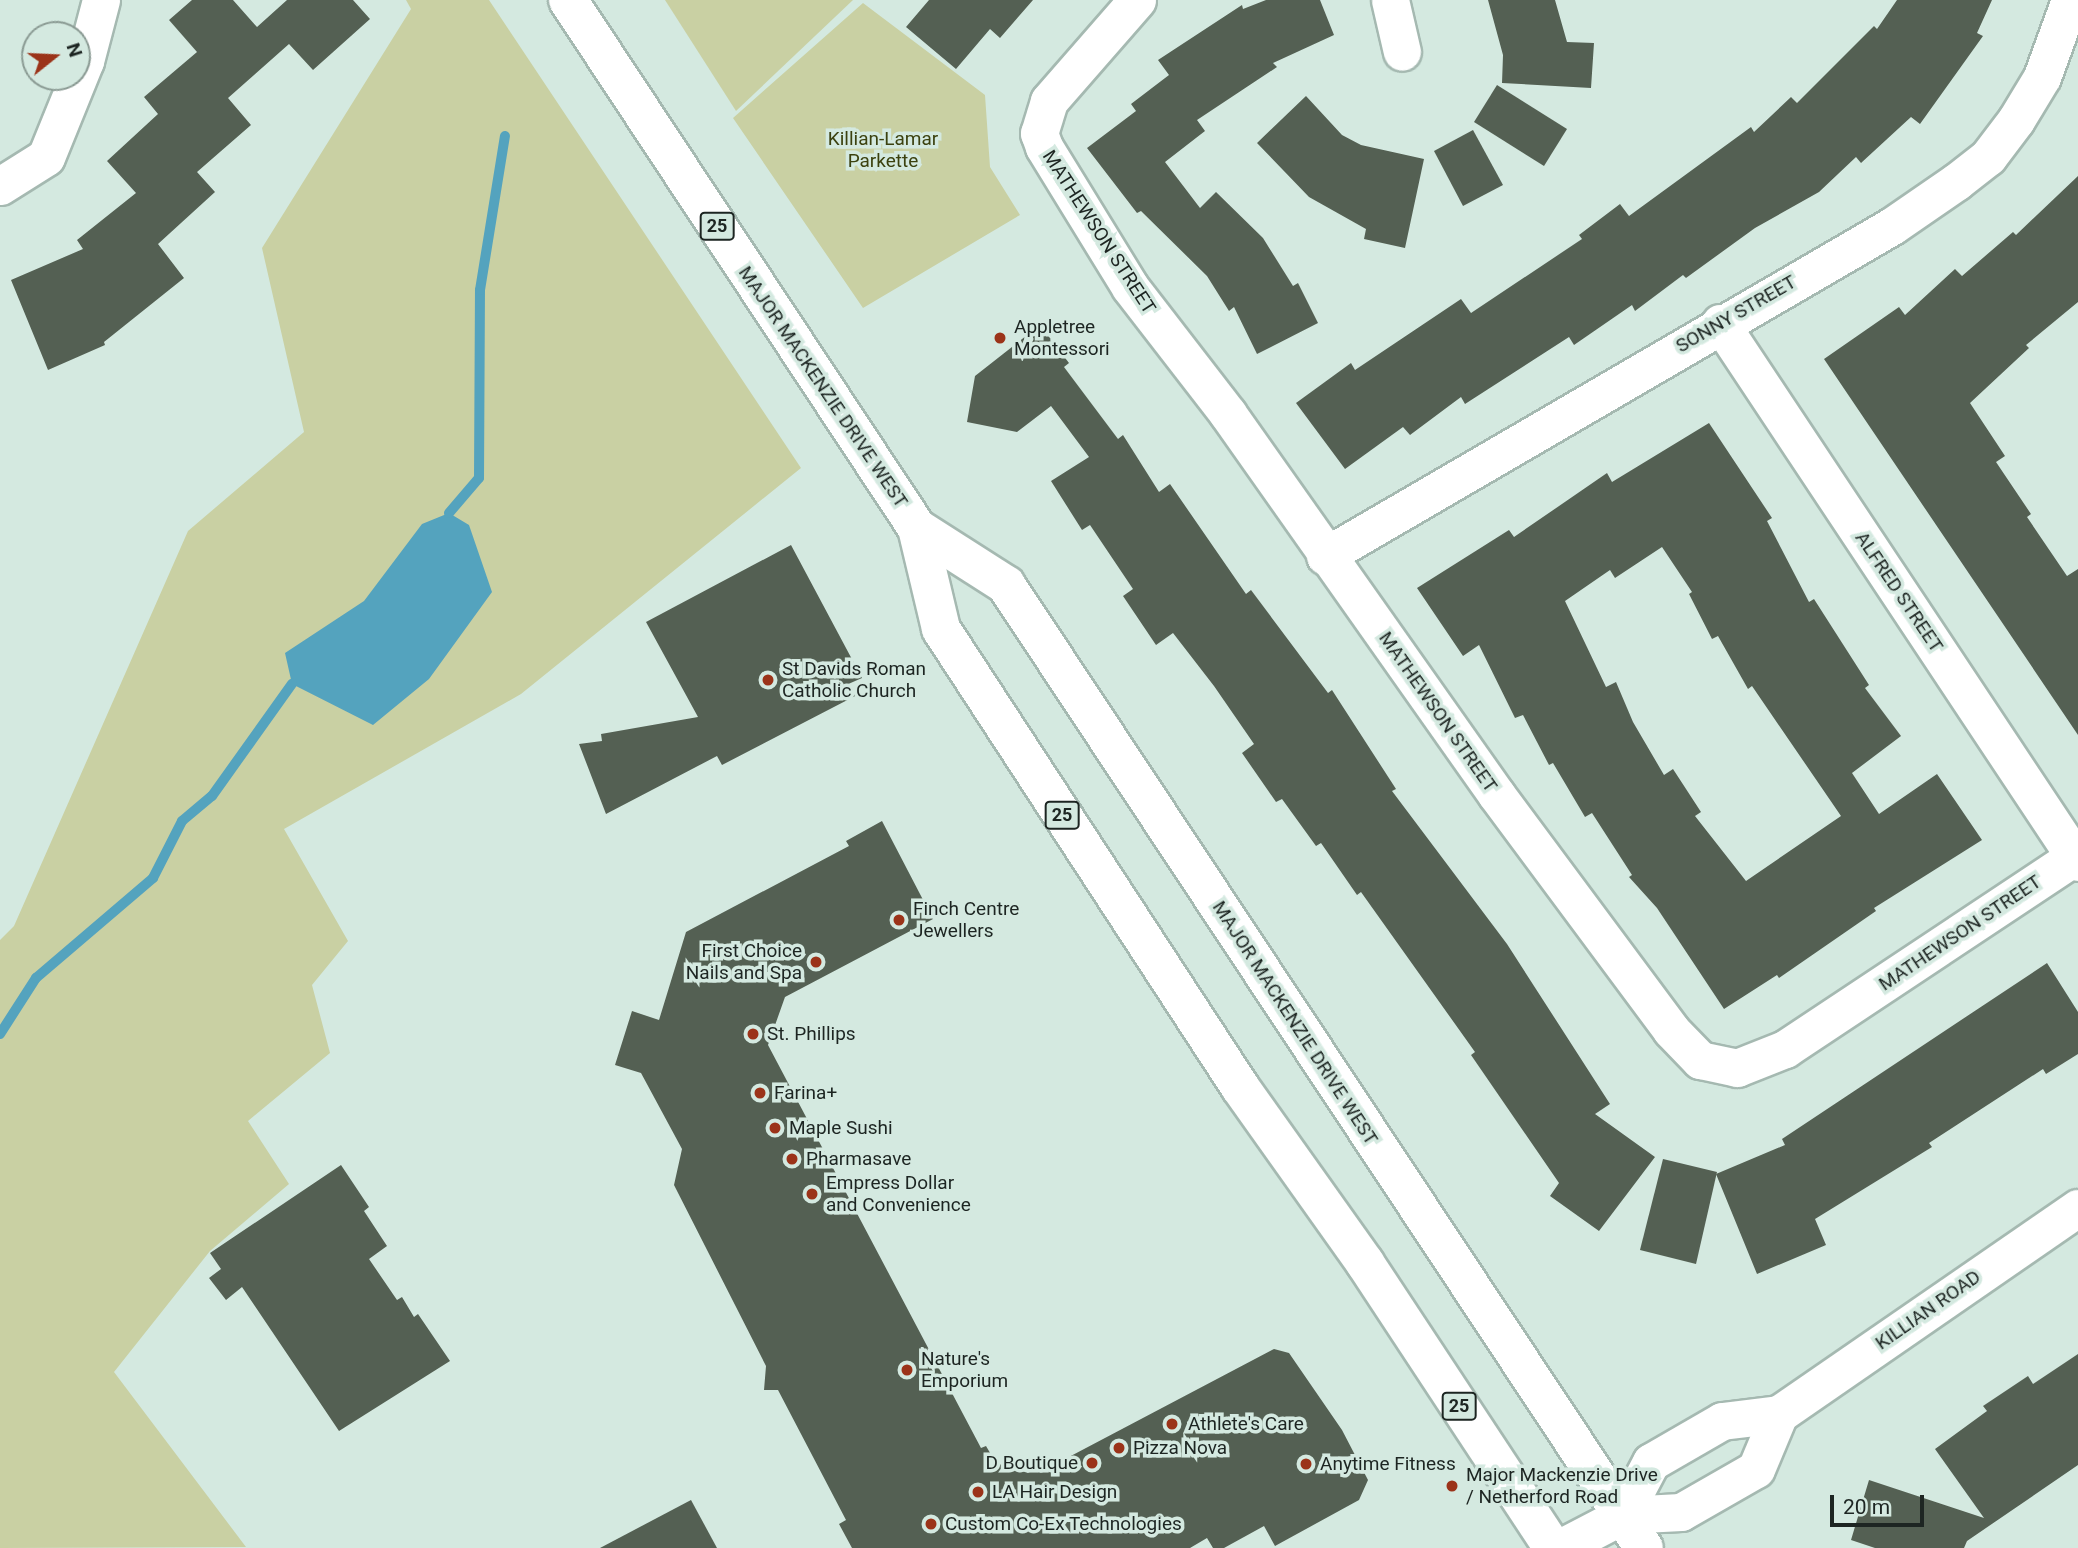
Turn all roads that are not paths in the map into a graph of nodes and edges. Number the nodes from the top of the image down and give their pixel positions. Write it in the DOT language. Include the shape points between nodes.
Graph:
graph roads {
  1 [pos="101,0"];
  2 [pos="568,0"];
  3 [pos="1137,0"];
  4 [pos="1390,0"];
  5 [pos="2070,0"];
  6 [pos="1402,52"];
  7 [pos="0,186"];
  8 [pos="1720,323"];
  9 [pos="917,528"];
  10 [pos="1325,556"];
  11 [pos="2076,860"];
  12 [pos="2078,1208"];
  13 [pos="1779,1414"];
  14 [pos="1623,1515"];
  15 [pos="1553,1548"];
  16 [pos="1560,1548"];
  17 [pos="1644,1548"];
  1 -- 7 [label="street" via="85,61 46,157"];
  2 -- 9 [label="main road, MAJOR MACKENZIE DRIVE WEST / 25"];
  3 -- 10 [label="street, MATHEWSON STREET" via="1049,101 1039,133 1130,287 1228,414"];
  4 -- 6 [label="street"];
  5 -- 8 [label="street, SONNY STREET" via="2042,77 1989,157 1892,226"];
  8 -- 10 [label="street, SONNY STREET"];
  8 -- 11 [label="street, ALFRED STREET"];
  9 -- 14 [label="main road, MAJOR MACKENZIE DRIVE WEST / 25" via="1006,585"];
  9 -- 15 [label="main road, MAJOR MACKENZIE DRIVE WEST / 25" via="941,629 1240,1087 1365,1263"];
  10 -- 11 [label="street, MATHEWSON STREET" via="1662,1018 1700,1060 1737,1068 1785,1049"];
  12 -- 13 [label="street, KILLIAN ROAD"];
  13 -- 14 [label="street, KILLIAN ROAD" via="1722,1421 1651,1462"];
  13 -- 14 [label="street" via="1756,1469 1681,1512"];
  14 -- 16 [label="street"];
  14 -- 17 [label="main road, MAJOR MACKENZIE DRIVE WEST / 25"];
}
